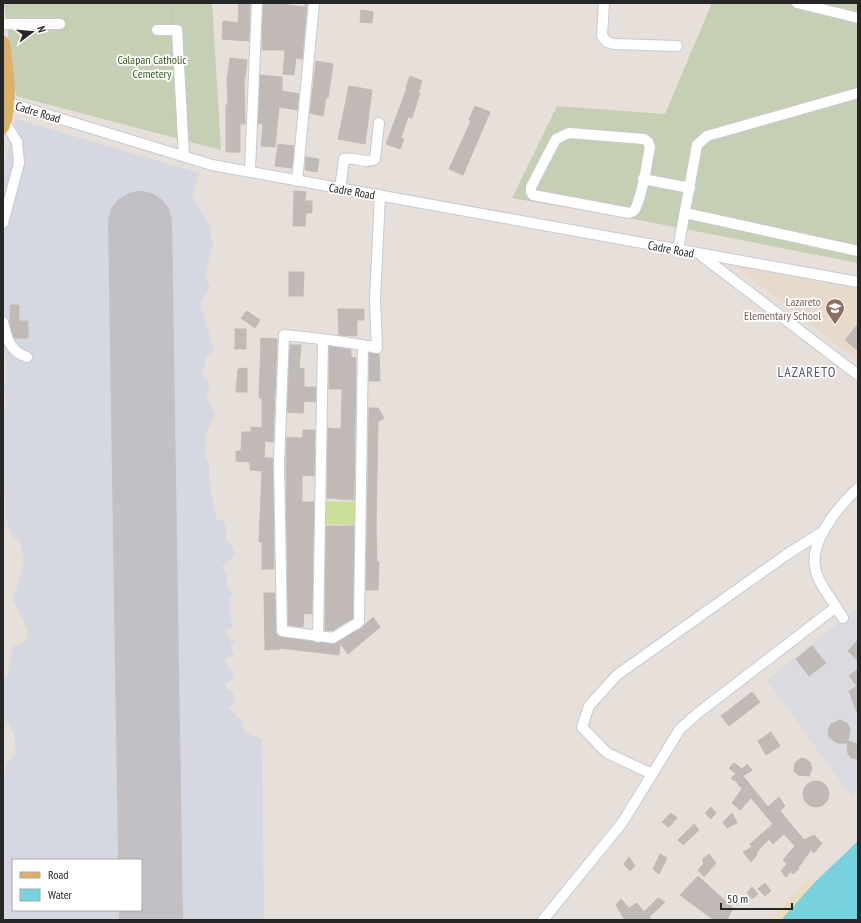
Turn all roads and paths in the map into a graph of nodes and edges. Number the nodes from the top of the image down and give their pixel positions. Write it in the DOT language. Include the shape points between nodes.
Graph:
graph roads {
  1 [pos="171,3"];
  2 [pos="257,3"];
  3 [pos="314,3"];
  4 [pos="604,3"];
  5 [pos="797,3"];
  6 [pos="858,18"];
  7 [pos="3,24"];
  8 [pos="60,24"];
  9 [pos="157,30"];
  10 [pos="173,30"];
  11 [pos="3,44"];
  12 [pos="677,46"];
  13 [pos="858,93"];
  14 [pos="7,94"];
  15 [pos="379,123"];
  16 [pos="4,124"];
  17 [pos="184,156"];
  18 [pos="250,170"];
  19 [pos="643,180"];
  20 [pos="297,181"];
  21 [pos="690,188"];
  22 [pos="340,189"];
  23 [pos="380,195"];
  24 [pos="685,213"];
  25 [pos="3,223"];
  26 [pos="678,249"];
  27 [pos="858,251"];
  28 [pos="701,255"];
  29 [pos="858,282"];
  30 [pos="3,322"];
  31 [pos="323,339"];
  32 [pos="363,345"];
  33 [pos="27,358"];
  34 [pos="858,375"];
  35 [pos="858,488"];
  36 [pos="822,532"];
  37 [pos="836,607"];
  38 [pos="843,618"];
  39 [pos="318,637"];
  40 [pos="652,774"];
  41 [pos="544,920"];
  1 -- 10 [label="path"];
  2 -- 18 [label="street"];
  3 -- 20 [label="street"];
  4 -- 12 [label="street" via="602,36 607,42"];
  5 -- 6 [label="street"];
  7 -- 8 [label="street"];
  9 -- 10 [label="street"];
  10 -- 17 [label="street" via="177,30"];
  11 -- 14 [label="main road"];
  13 -- 21 [label="street" via="707,136 697,145"];
  14 -- 16 [label="main road"];
  14 -- 17 [label="street, Cadre Road"];
  15 -- 22 [label="street" via="375,159 344,159"];
  16 -- 25 [label="street" via="17,142 19,163"];
  17 -- 18 [label="street, Cadre Road" via="212,165"];
  18 -- 20 [label="street, Cadre Road"];
  19 -- 19 [label="street" via="650,147 644,139 569,133 556,139 531,187 531,192 533,195 629,213 636,208"];
  19 -- 21 [label="street"];
  20 -- 22 [label="street, Cadre Road"];
  21 -- 24 [label="street"];
  22 -- 23 [label="street, Cadre Road"];
  23 -- 26 [label="street, Cadre Road"];
  23 -- 32 [label="street" via="375,300 377,348"];
  24 -- 26 [label="street"];
  24 -- 27 [label="street"];
  26 -- 28 [label="street, Cadre Road"];
  28 -- 29 [label="street, Cadre Road" via="783,267"];
  28 -- 34 [label="street"];
  30 -- 33 [label="street" via="11,348"];
  31 -- 32 [label="street"];
  31 -- 39 [label="street"];
  31 -- 39 [label="street" via="284,335 279,463 282,631"];
  32 -- 39 [label="street" via="359,622 333,638"];
  35 -- 36 [label="street" via="840,505"];
  36 -- 37 [label="street" via="814,559 817,575"];
  36 -- 40 [label="street" via="617,675 589,706 582,727 607,753"];
  37 -- 38 [label="street"];
  37 -- 40 [label="street" via="680,729"];
  40 -- 41 [label="street" via="622,823"];
}
